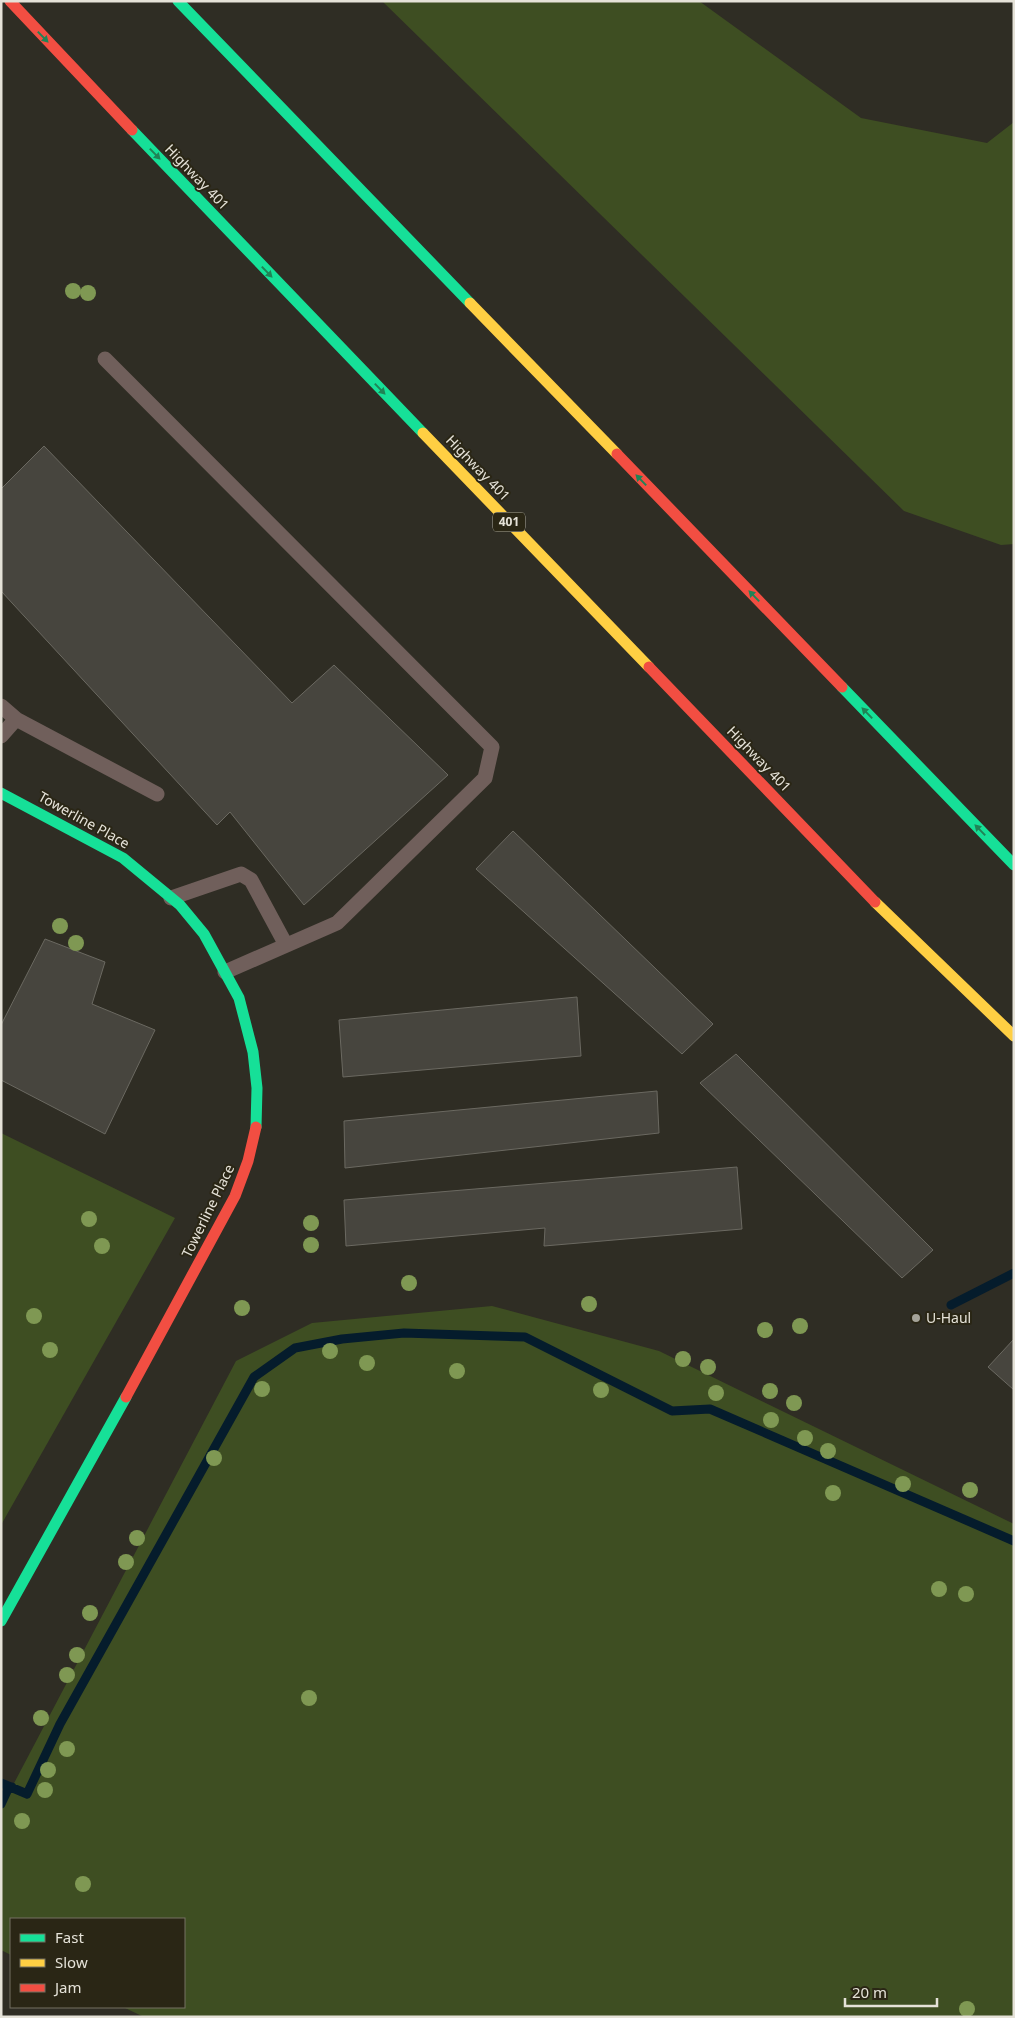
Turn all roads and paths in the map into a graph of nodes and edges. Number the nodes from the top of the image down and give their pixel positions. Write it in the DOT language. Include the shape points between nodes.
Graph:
graph roads {
  1 [pos="10,1"];
  2 [pos="178,1"];
  3 [pos="105,359"];
  4 [pos="1,706"];
  5 [pos="16,719"];
  6 [pos="1,736"];
  7 [pos="1,793"];
  8 [pos="157,794"];
  9 [pos="1014,865"];
  10 [pos="171,898"];
  11 [pos="286,945"];
  12 [pos="225,972"];
  13 [pos="1014,1036"];
  14 [pos="1,1621"];
  1 -- 13 [label="main road, Highway 401 / 401, one-way" via="882,908"];
  9 -- 2 [label="main road, one-way"];
  3 -- 11 [label="lane" via="492,747 485,778 337,922"];
  4 -- 5 [label="lane"];
  5 -- 6 [label="lane"];
  5 -- 8 [label="lane"];
  7 -- 10 [label="main road, Towerline Place" via="123,858"];
  10 -- 11 [label="lane" via="241,874 251,880"];
  10 -- 12 [label="main road, Towerline Place" via="204,934"];
  11 -- 12 [label="lane"];
  12 -- 14 [label="main road, Towerline Place" via="239,998 253,1052 257,1088 256,1125 248,1162 235,1196 201,1262"];
}
